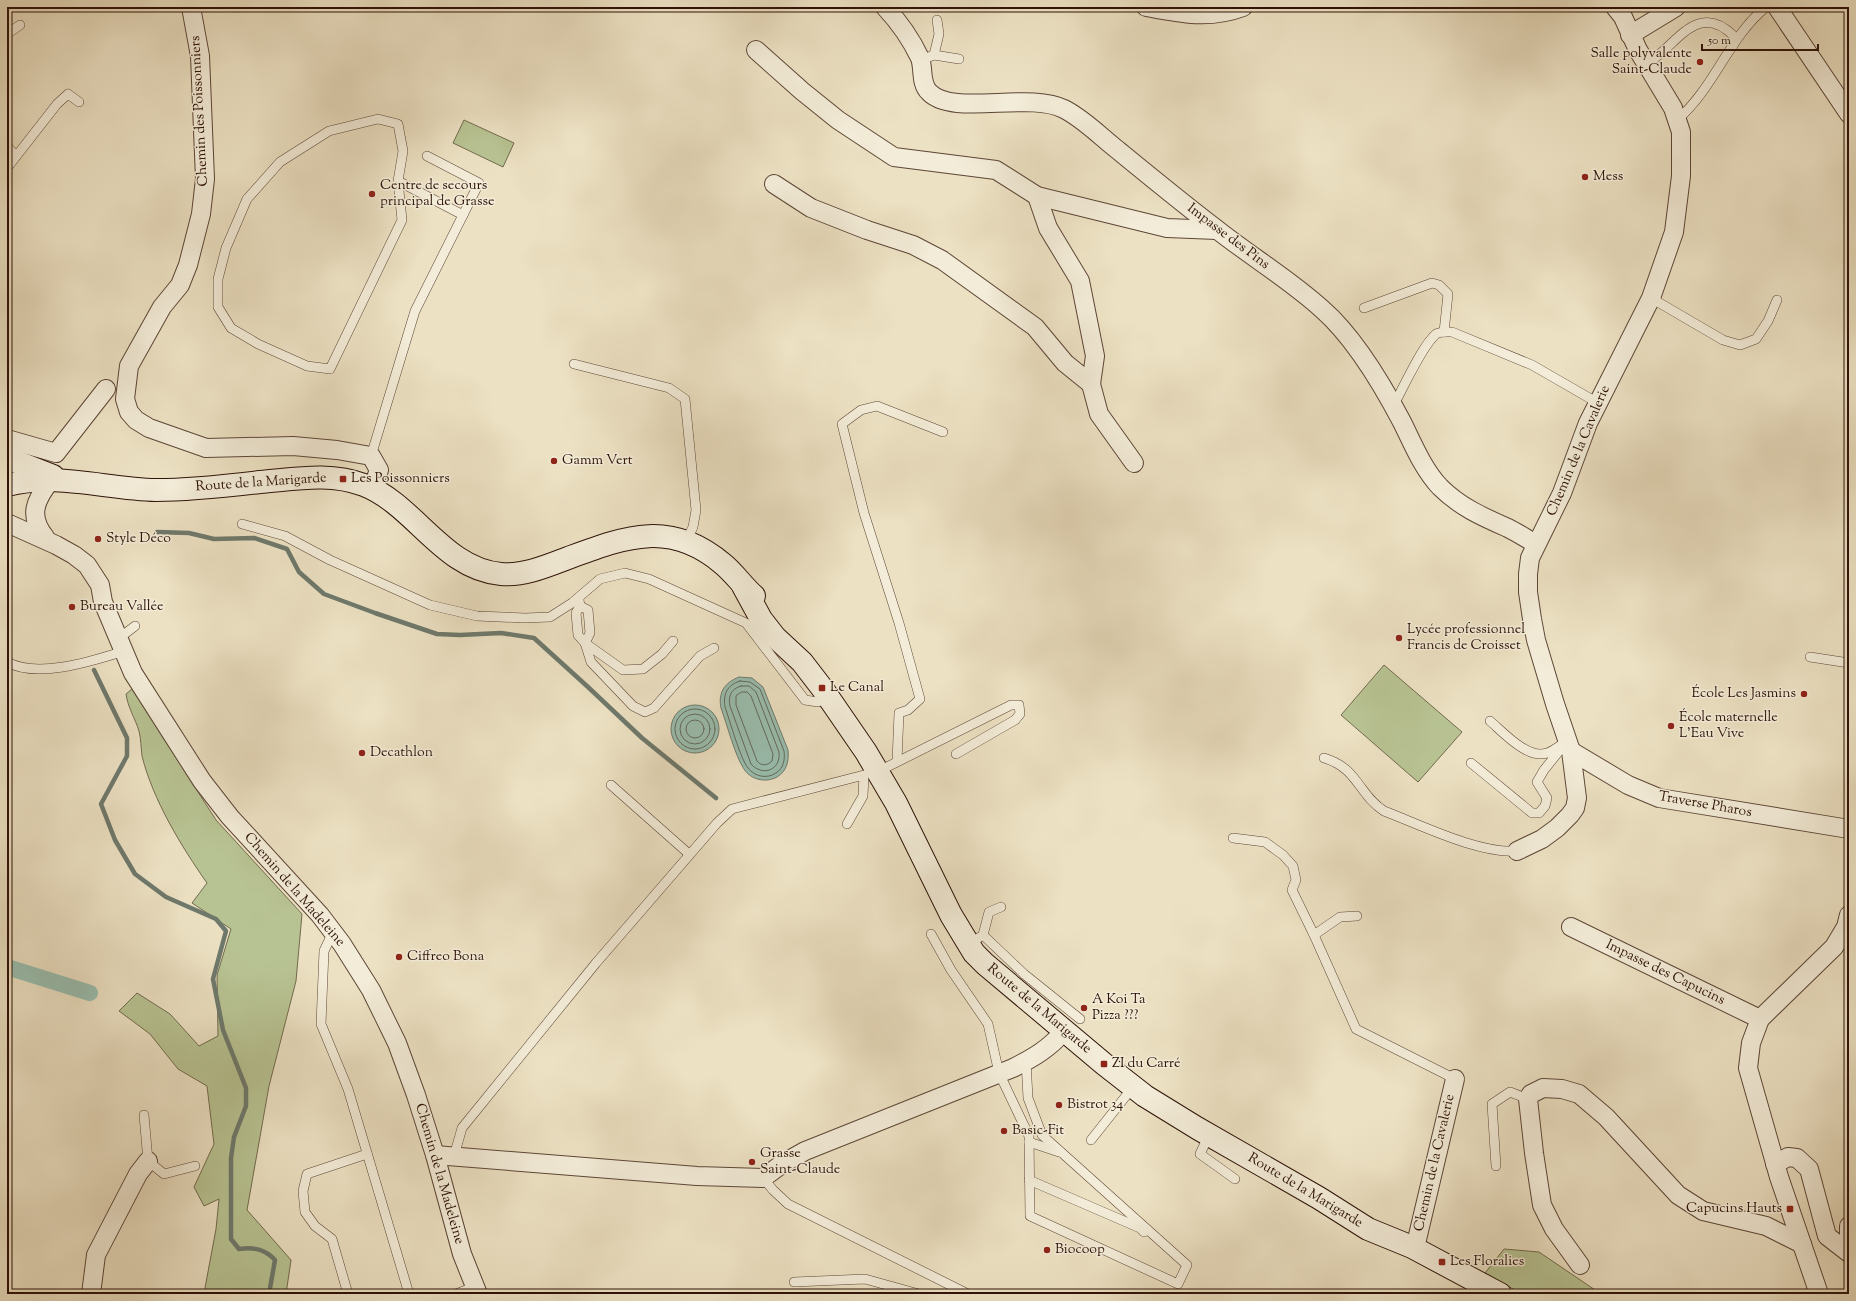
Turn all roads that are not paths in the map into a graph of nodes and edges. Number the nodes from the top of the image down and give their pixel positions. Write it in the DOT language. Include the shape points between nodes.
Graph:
graph roads {
  1 [pos="191,7"];
  2 [pos="885,7"];
  3 [pos="1146,7"];
  4 [pos="1242,7"];
  5 [pos="1616,7"];
  6 [pos="1676,7"];
  7 [pos="1766,7"];
  8 [pos="1777,7"];
  9 [pos="937,20"];
  10 [pos="20,25"];
  11 [pos="7,34"];
  12 [pos="1630,35"];
  13 [pos="1733,46"];
  14 [pos="756,50"];
  15 [pos="927,57"];
  16 [pos="960,59"];
  17 [pos="1647,64"];
  18 [pos="79,102"];
  19 [pos="1849,114"];
  20 [pos="1678,119"];
  21 [pos="7,146"];
  22 [pos="16,156"];
  23 [pos="427,156"];
  24 [pos="7,168"];
  25 [pos="398,181"];
  26 [pos="774,184"];
  27 [pos="1037,196"];
  28 [pos="463,215"];
  29 [pos="1217,230"];
  30 [pos="1651,298"];
  31 [pos="1777,300"];
  32 [pos="1364,308"];
  33 [pos="1444,332"];
  34 [pos="574,364"];
  35 [pos="1091,384"];
  36 [pos="106,389"];
  37 [pos="1392,403"];
  38 [pos="1598,403"];
  39 [pos="943,432"];
  40 [pos="7,439"];
  41 [pos="371,456"];
  42 [pos="7,458"];
  43 [pos="1134,463"];
  44 [pos="57,480"];
  45 [pos="7,485"];
  46 [pos="372,489"];
  47 [pos="7,509"];
  48 [pos="7,523"];
  49 [pos="242,524"];
  50 [pos="50,541"];
  51 [pos="686,542"];
  52 [pos="1536,544"];
  53 [pos="579,601"];
  54 [pos="135,626"];
  55 [pos="673,641"];
  56 [pos="585,643"];
  57 [pos="121,645"];
  58 [pos="714,648"];
  59 [pos="1810,656"];
  60 [pos="7,662"];
  61 [pos="1849,663"];
  62 [pos="828,696"];
  63 [pos="1490,721"];
  64 [pos="1570,745"];
  65 [pos="956,754"];
  66 [pos="1324,758"];
  67 [pos="897,761"];
  68 [pos="1471,763"];
  69 [pos="871,774"];
  70 [pos="611,784"];
  71 [pos="847,824"];
  72 [pos="1849,829"];
  73 [pos="1233,838"];
  74 [pos="1517,851"];
  75 [pos="690,854"];
  76 [pos="1001,907"];
  77 [pos="1849,915"];
  78 [pos="1357,916"];
  79 [pos="1571,928"];
  80 [pos="333,932"];
  81 [pos="931,934"];
  82 [pos="1314,935"];
  83 [pos="976,940"];
  84 [pos="1760,1019"];
  85 [pos="1072,1025"];
  86 [pos="1026,1061"];
  87 [pos="999,1073"];
  88 [pos="1454,1079"];
  89 [pos="1133,1087"];
  90 [pos="1528,1099"];
  91 [pos="144,1115"];
  92 [pos="1209,1135"];
  93 [pos="1090,1140"];
  94 [pos="1029,1142"];
  95 [pos="367,1154"];
  96 [pos="1064,1154"];
  97 [pos="435,1155"];
  98 [pos="454,1156"];
  99 [pos="148,1161"];
  100 [pos="1775,1164"];
  101 [pos="195,1166"];
  102 [pos="1496,1166"];
  103 [pos="763,1178"];
  104 [pos="1235,1179"];
  105 [pos="1029,1180"];
  106 [pos="1849,1226"];
  107 [pos="1849,1239"];
  108 [pos="1802,1244"];
  109 [pos="1415,1248"];
  110 [pos="1849,1253"];
  111 [pos="1580,1265"];
  112 [pos="1186,1269"];
  113 [pos="794,1282"];
  114 [pos="476,1290"];
  115 [pos="1487,1291"];
  116 [pos="91,1294"];
  117 [pos="348,1294"];
  118 [pos="409,1294"];
  119 [pos="456,1294"];
  120 [pos="919,1294"];
  121 [pos="968,1294"];
  122 [pos="1819,1294"];
  1 -- 41 [label="street, Chemin des Poissonniers" via="201,71 205,179 201,214 188,266 180,285 162,307 129,366 125,399 129,412 149,428 206,448 293,446"];
  2 -- 15 [label="street, Impasse des Pins"];
  3 -- 4 [label="street" via="1212,15"];
  5 -- 12 [label="street, Chemin de la Cavalerie"];
  6 -- 12 [label="street"];
  7 -- 13 [label="lane"];
  8 -- 19 [label="street"];
  9 -- 15 [label="lane" via="939,34"];
  10 -- 11 [label="lane"];
  12 -- 17 [label="street, Chemin de la Cavalerie"];
  13 -- 17 [label="lane" via="1734,36 1726,25 1713,18 1700,16 1685,27 1657,58"];
  13 -- 20 [label="lane" via="1691,106"];
  14 -- 27 [label="street" via="826,110 894,157 996,170"];
  15 -- 16 [label="lane"];
  15 -- 29 [label="street, Impasse des Pins" via="922,76 928,92 936,98 951,103 1023,102 1063,108"];
  17 -- 20 [label="street, Chemin de la Cavalerie"];
  18 -- 22 [label="lane" via="68,94"];
  20 -- 30 [label="street, Chemin de la Cavalerie" via="1681,132 1681,176 1674,232"];
  21 -- 22 [label="lane"];
  22 -- 24 [label="lane"];
  23 -- 28 [label="lane" via="479,183"];
  25 -- 25 [label="lane" via="403,151 398,124 378,119 330,132 280,162 247,199 226,248 218,279 218,307 231,328 258,344 307,366 330,369 402,220"];
  25 -- 28 [label="lane"];
  26 -- 35 [label="street" via="811,208 913,245 942,260 1035,327 1065,363"];
  27 -- 29 [label="street" via="1167,228"];
  27 -- 35 [label="street" via="1048,228 1080,281 1095,356"];
  28 -- 41 [label="lane" via="415,311"];
  29 -- 37 [label="street, Impasse des Pins" via="1323,309 1356,348"];
  30 -- 31 [label="lane" via="1723,340 1740,345 1756,339 1768,321"];
  30 -- 38 [label="street, Chemin de la Cavalerie"];
  32 -- 33 [label="lane" via="1432,283 1439,285 1448,294"];
  33 -- 37 [label="lane" via="1438,333 1429,342"];
  33 -- 38 [label="lane" via="1452,332 1532,365"];
  34 -- 51 [label="lane" via="669,388 685,399 696,510 693,527"];
  35 -- 43 [label="street" via="1099,414"];
  36 -- 40 [label="street" via="56,453"];
  37 -- 52 [label="street, Impasse des Pins" via="1428,472 1439,486 1456,502"];
  38 -- 52 [label="street, Chemin de la Cavalerie" via="1556,505"];
  39 -- 67 [label="lane" via="877,406 861,410 842,424 864,513 920,699 908,710 899,713"];
  41 -- 46 [label="street" via="379,470"];
  42 -- 44 [label="main road, Route de la Marigarde"];
  44 -- 45 [label="main road, Route de la Marigarde"];
  44 -- 46 [label="main road, Route de la Marigarde" via="155,490 304,477 343,479"];
  44 -- 50 [label="street" via="41,493 34,511 38,528"];
  46 -- 51 [label="main road, Route de la Marigarde" via="391,500 462,561 501,574 520,574 541,569 625,538 667,537"];
  47 -- 50 [label="street" via="21,522"];
  48 -- 50 [label="street"];
  49 -- 53 [label="lane" via="285,536 330,560 430,605 478,616 550,617"];
  50 -- 57 [label="street, Chemin de la Madeleine" via="74,555 89,569 100,585 103,602"];
  51 -- 62 [label="main road, Route de la Marigarde" via="720,562 743,586 761,619 775,637 802,662"];
  52 -- 64 [label="street, Chemin de la Cavalerie" via="1530,558 1528,574 1532,619 1538,647"];
  53 -- 56 [label="lane" via="588,610 590,633"];
  53 -- 62 [label="lane" via="600,579 625,573 649,579 746,623 805,700 818,702"];
  54 -- 57 [label="lane"];
  55 -- 56 [label="lane" via="643,670 631,671 623,670"];
  56 -- 58 [label="lane" via="591,662 633,706 645,712 654,708 700,656"];
  57 -- 60 [label="lane" via="77,666 32,669"];
  57 -- 80 [label="street, Chemin de la Madeleine" via="133,673 202,781 230,817"];
  59 -- 61 [label="lane"];
  62 -- 69 [label="main road, Route de la Marigarde" via="853,732"];
  63 -- 64 [label="lane" via="1517,744 1536,755 1547,754"];
  64 -- 68 [label="lane" via="1544,770 1537,782 1547,798 1539,813 1532,813"];
  64 -- 72 [label="street, Traverse Pharos" via="1628,785 1659,798"];
  64 -- 74 [label="street, Chemin de la Cavalerie" via="1576,785 1575,808 1557,828 1542,839"];
  65 -- 67 [label="lane" via="1015,720 1020,714 1019,705 1011,705"];
  66 -- 74 [label="lane" via="1337,762 1350,772 1374,804 1384,811 1486,849"];
  67 -- 69 [label="lane"];
  69 -- 71 [label="lane" via="863,796"];
  69 -- 75 [label="lane" via="732,809 717,822"];
  69 -- 83 [label="main road, Route de la Marigarde" via="900,810 951,914"];
  70 -- 75 [label="lane"];
  73 -- 82 [label="lane" via="1265,842 1284,855 1293,866 1296,880 1292,890"];
  75 -- 98 [label="lane" via="596,963 462,1128"];
  76 -- 83 [label="lane" via="989,912"];
  77 -- 84 [label="street" via="1846,927 1834,947"];
  78 -- 82 [label="lane" via="1340,917"];
  79 -- 84 [label="street, Impasse des Capucins"];
  80 -- 95 [label="lane" via="324,951 321,1024 348,1088"];
  80 -- 97 [label="street, Chemin de la Madeleine" via="371,990 397,1043"];
  81 -- 87 [label="lane" via="951,970 988,1024"];
  82 -- 88 [label="lane" via="1356,1029"];
  83 -- 85 [label="main road, Route de la Marigarde" via="974,953 985,964"];
  84 -- 100 [label="street" via="1752,1043 1748,1068"];
  85 -- 86 [label="street" via="1046,1049"];
  85 -- 89 [label="main road, Route de la Marigarde"];
  86 -- 87 [label="street"];
  86 -- 96 [label="lane" via="1028,1098 1042,1135"];
  87 -- 94 [label="lane" via="1029,1136"];
  87 -- 103 [label="street" via="806,1151"];
  88 -- 109 [label="street, Chemin de la Cavalerie"];
  89 -- 92 [label="main road, Route de la Marigarde"];
  89 -- 93 [label="lane"];
  90 -- 102 [label="lane" via="1510,1092 1492,1104"];
  90 -- 108 [label="street" via="1531,1094 1544,1088 1562,1088 1579,1094 1606,1117 1678,1195 1703,1211 1766,1226"];
  90 -- 111 [label="street" via="1542,1204 1554,1229"];
  91 -- 99 [label="lane"];
  92 -- 104 [label="lane" via="1200,1154"];
  92 -- 109 [label="main road, Route de la Marigarde" via="1368,1229"];
  94 -- 96 [label="lane"];
  94 -- 105 [label="lane"];
  95 -- 117 [label="lane" via="307,1174 303,1191 305,1212 315,1226 332,1239"];
  95 -- 118 [label="lane"];
  96 -- 112 [label="lane" via="1169,1247 1187,1265"];
  97 -- 98 [label="street"];
  97 -- 114 [label="street, Chemin de la Madeleine" via="462,1254"];
  98 -- 103 [label="street" via="697,1176"];
  99 -- 101 [label="lane" via="164,1174"];
  99 -- 116 [label="street" via="138,1174 96,1255"];
  100 -- 108 [label="street"];
  100 -- 110 [label="street" via="1788,1157 1797,1158 1809,1169 1827,1236"];
  103 -- 121 [label="lane" via="788,1204"];
  105 -- 112 [label="lane" via="1140,1228"];
  105 -- 112 [label="lane" via="1030,1216 1178,1284"];
  106 -- 107 [label="street"];
  108 -- 122 [label="street"];
  109 -- 115 [label="main road, Route de la Marigarde"];
  113 -- 120 [label="lane" via="864,1279"];
  114 -- 119 [label="lane"];
}
